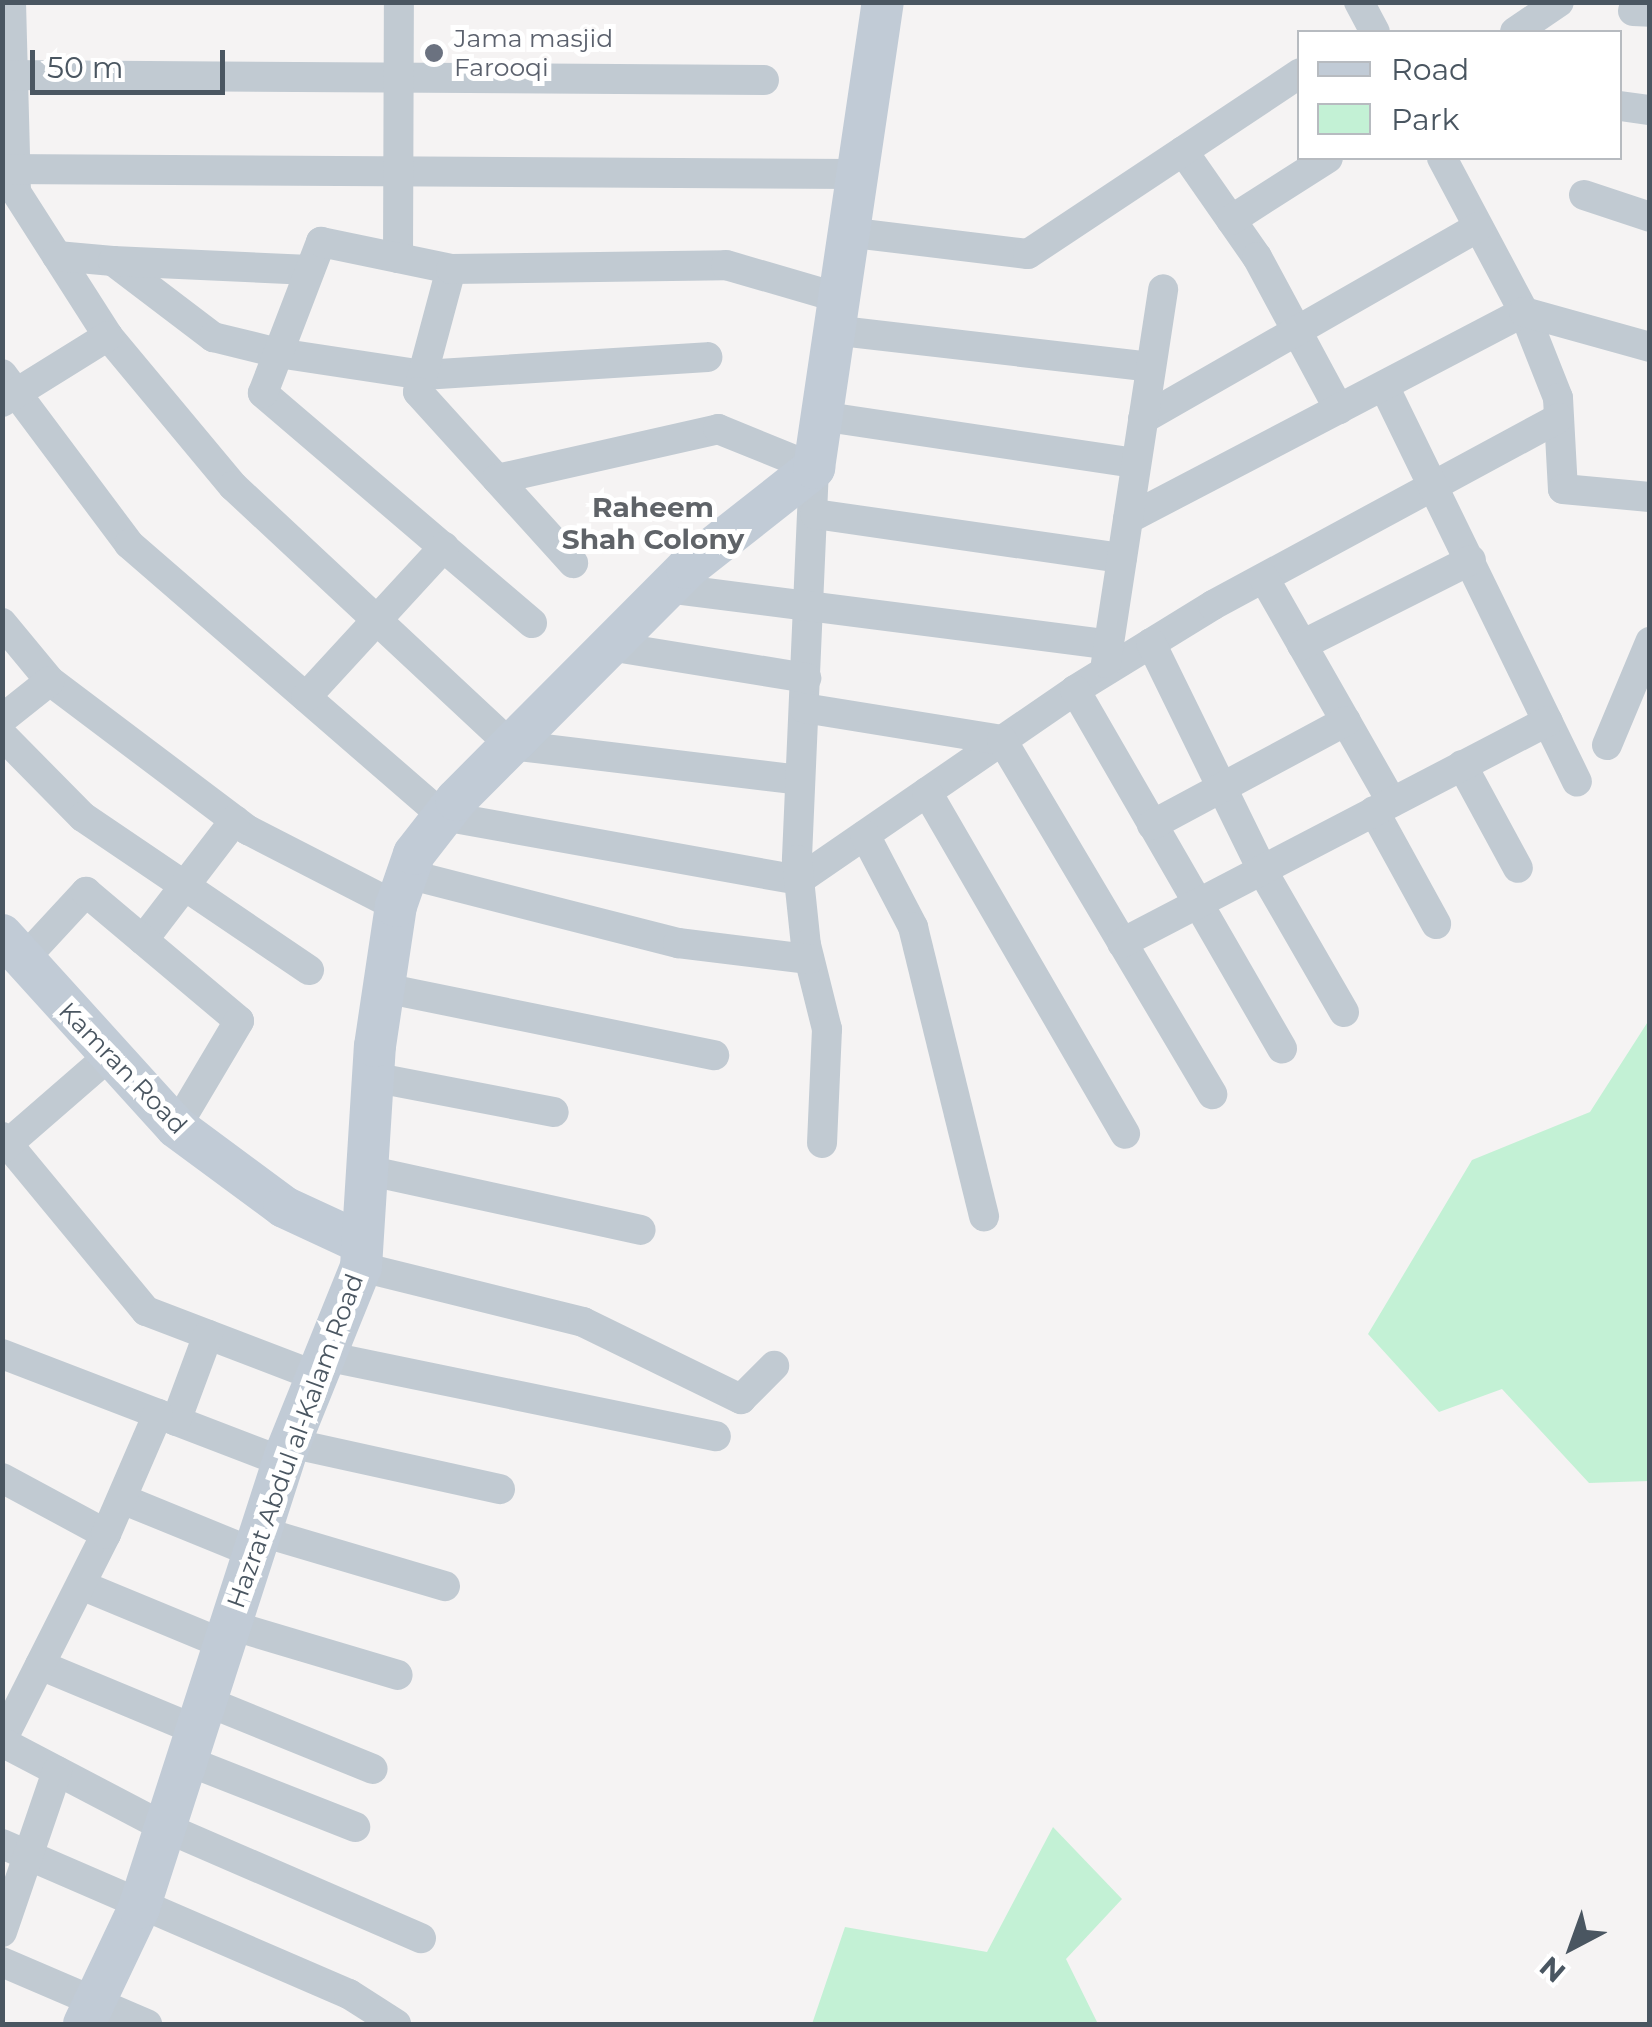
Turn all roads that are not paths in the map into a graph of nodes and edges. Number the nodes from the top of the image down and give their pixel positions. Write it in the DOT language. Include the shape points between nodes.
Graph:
graph roads {
  1 [pos="10,2"];
  2 [pos="399,2"];
  3 [pos="882,2"];
  4 [pos="1558,2"];
  5 [pos="1518,30"];
  6 [pos="9,75"];
  7 [pos="1297,75"];
  8 [pos="398,77"];
  9 [pos="764,80"];
  10 [pos="1622,106"];
  11 [pos="1650,110"];
  12 [pos="1183,151"];
  13 [pos="1325,160"];
  14 [pos="1443,160"];
  15 [pos="9,169"];
  16 [pos="397,172"];
  17 [pos="855,174"];
  18 [pos="1584,195"];
  19 [pos="1650,217"];
  20 [pos="1231,220"];
  21 [pos="1478,227"];
  22 [pos="846,232"];
  23 [pos="57,256"];
  24 [pos="398,258"];
  25 [pos="113,262"];
  26 [pos="451,269"];
  27 [pos="310,270"];
  28 [pos="1163,289"];
  29 [pos="1524,312"];
  30 [pos="834,313"];
  31 [pos="1298,331"];
  32 [pos="108,336"];
  33 [pos="1650,348"];
  34 [pos="278,353"];
  35 [pos="706,357"];
  36 [pos="1151,366"];
  37 [pos="423,374"];
  38 [pos="1384,386"];
  39 [pos="8,390"];
  40 [pos="1339,410"];
  41 [pos="820,416"];
  42 [pos="1559,418"];
  43 [pos="1143,419"];
  44 [pos="1136,463"];
  45 [pos="814,468"];
  46 [pos="497,479"];
  47 [pos="1435,485"];
  48 [pos="1650,497"];
  49 [pos="814,514"];
  50 [pos="1128,519"];
  51 [pos="444,547"];
  52 [pos="1122,558"];
  53 [pos="1471,560"];
  54 [pos="574,563"];
  55 [pos="1264,578"];
  56 [pos="667,588"];
  57 [pos="810,606"];
  58 [pos="376,620"];
  59 [pos="2,623"];
  60 [pos="532,623"];
  61 [pos="1650,642"];
  62 [pos="1151,644"];
  63 [pos="1302,645"];
  64 [pos="610,646"];
  65 [pos="1107,658"];
  66 [pos="50,681"];
  67 [pos="1075,690"];
  68 [pos="805,693"];
  69 [pos="306,697"];
  70 [pos="2,719"];
  71 [pos="1548,720"];
  72 [pos="1346,721"];
  73 [pos="2,734"];
  74 [pos="1002,740"];
  75 [pos="511,745"];
  76 [pos="1607,745"];
  77 [pos="1462,765"];
  78 [pos="800,780"];
  79 [pos="1576,780"];
  80 [pos="1222,788"];
  81 [pos="927,792"];
  82 [pos="1383,806"];
  83 [pos="443,816"];
  84 [pos="235,820"];
  85 [pos="1152,825"];
  86 [pos="864,835"];
  87 [pos="1518,868"];
  88 [pos="1262,870"];
  89 [pos="799,880"];
  90 [pos="185,886"];
  91 [pos="402,890"];
  92 [pos="1196,904"];
  93 [pos="1436,924"];
  94 [pos="143,940"];
  95 [pos="1122,943"];
  96 [pos="13,948"];
  97 [pos="809,959"];
  98 [pos="309,970"];
  99 [pos="384,988"];
  100 [pos="1344,1012"];
  101 [pos="1282,1048"];
  102 [pos="714,1056"];
  103 [pos="108,1057"];
  104 [pos="372,1077"];
  105 [pos="1212,1094"];
  106 [pos="554,1112"];
  107 [pos="176,1127"];
  108 [pos="1125,1134"];
  109 [pos="4,1143"];
  110 [pos="822,1143"];
  111 [pos="366,1170"];
  112 [pos="984,1216"];
  113 [pos="641,1230"];
  114 [pos="362,1255"];
  115 [pos="208,1335"];
  116 [pos="2,1354"];
  117 [pos="321,1366"];
  118 [pos="774,1366"];
  119 [pos="167,1417"];
  120 [pos="716,1436"];
  121 [pos="286,1452"];
  122 [pos="2,1478"];
  123 [pos="500,1489"];
  124 [pos="122,1499"];
  125 [pos="106,1534"];
  126 [pos="256,1541"];
  127 [pos="81,1585"];
  128 [pos="444,1586"];
  129 [pos="224,1634"];
  130 [pos="40,1665"];
  131 [pos="398,1675"];
  132 [pos="194,1730"];
  133 [pos="2,1741"];
  134 [pos="374,1769"];
  135 [pos="57,1771"];
  136 [pos="164,1827"];
  137 [pos="355,1827"];
  138 [pos="16,1850"];
  139 [pos="140,1908"];
  140 [pos="2,1932"];
  141 [pos="421,1938"];
  142 [pos="2,1962"];
  143 [pos="90,2013"];
  144 [pos="147,2024"];
  145 [pos="396,2024"];
  1 -- 6 [label="street"];
  2 -- 8 [label="street"];
  3 -- 17 [label="street"];
  4 -- 5 [label="street"];
  6 -- 8 [label="street"];
  6 -- 15 [label="street"];
  7 -- 12 [label="street"];
  8 -- 9 [label="street"];
  8 -- 16 [label="street"];
  10 -- 11 [label="street"];
  12 -- 20 [label="street"];
  12 -- 22 [label="street" via="1028,254"];
  13 -- 20 [label="street"];
  14 -- 21 [label="street"];
  15 -- 16 [label="street"];
  15 -- 23 [label="street"];
  16 -- 17 [label="street"];
  16 -- 24 [label="street"];
  17 -- 22 [label="street"];
  18 -- 19 [label="street"];
  20 -- 31 [label="street"];
  21 -- 29 [label="street"];
  21 -- 31 [label="street"];
  22 -- 30 [label="street"];
  23 -- 25 [label="street"];
  23 -- 32 [label="street"];
  24 -- 26 [label="street"];
  24 -- 27 [label="street" via="321,242"];
  25 -- 27 [label="street"];
  25 -- 34 [label="street" via="214,338"];
  26 -- 30 [label="street" via="726,265"];
  26 -- 37 [label="street"];
  27 -- 34 [label="street"];
  28 -- 36 [label="street"];
  29 -- 33 [label="street"];
  29 -- 38 [label="street"];
  29 -- 42 [label="street" via="1558,398"];
  30 -- 36 [label="street"];
  30 -- 41 [label="street"];
  31 -- 40 [label="street"];
  31 -- 43 [label="street"];
  32 -- 39 [label="street"];
  32 -- 58 [label="street" via="233,486"];
  34 -- 37 [label="street"];
  34 -- 51 [label="street" via="263,393"];
  35 -- 37 [label="street"];
  36 -- 43 [label="street"];
  37 -- 46 [label="street" via="418,392"];
  38 -- 40 [label="street"];
  38 -- 47 [label="street"];
  39 -- 69 [label="street" via="129,544"];
  40 -- 50 [label="street"];
  41 -- 44 [label="street"];
  41 -- 45 [label="street"];
  42 -- 47 [label="street"];
  42 -- 48 [label="street" via="1563,489"];
  43 -- 44 [label="street"];
  44 -- 50 [label="street"];
  45 -- 46 [label="street" via="718,429"];
  45 -- 49 [label="street"];
  45 -- 56 [label="street, Hazrat Abdul al-Kalam Road"];
  46 -- 54 [label="street"];
  47 -- 53 [label="street"];
  47 -- 55 [label="street"];
  49 -- 52 [label="street"];
  49 -- 57 [label="street"];
  50 -- 52 [label="street"];
  51 -- 58 [label="street"];
  51 -- 60 [label="street"];
  52 -- 65 [label="street"];
  53 -- 63 [label="street"];
  53 -- 71 [label="street"];
  55 -- 62 [label="street"];
  55 -- 63 [label="street"];
  56 -- 57 [label="street"];
  56 -- 64 [label="street, Hazrat Abdul al-Kalam Road"];
  57 -- 65 [label="street"];
  57 -- 68 [label="street"];
  58 -- 69 [label="street"];
  58 -- 75 [label="street"];
  59 -- 66 [label="street"];
  61 -- 76 [label="street"];
  62 -- 65 [label="street"];
  62 -- 80 [label="street"];
  63 -- 72 [label="street"];
  64 -- 68 [label="street"];
  64 -- 75 [label="street, Hazrat Abdul al-Kalam Road"];
  65 -- 67 [label="street"];
  66 -- 70 [label="street"];
  66 -- 84 [label="street"];
  67 -- 74 [label="street"];
  67 -- 85 [label="street"];
  68 -- 74 [label="street"];
  68 -- 78 [label="street"];
  69 -- 83 [label="street"];
  71 -- 77 [label="street"];
  71 -- 79 [label="street"];
  72 -- 80 [label="street"];
  72 -- 82 [label="street"];
  73 -- 90 [label="street" via="83,817"];
  74 -- 81 [label="street"];
  74 -- 95 [label="street"];
  75 -- 78 [label="street"];
  75 -- 83 [label="street, Hazrat Abdul al-Kalam Road"];
  77 -- 82 [label="street"];
  77 -- 87 [label="street"];
  78 -- 89 [label="street"];
  80 -- 85 [label="street"];
  80 -- 88 [label="street"];
  81 -- 86 [label="street"];
  81 -- 108 [label="street"];
  82 -- 88 [label="street"];
  82 -- 93 [label="street"];
  83 -- 89 [label="street"];
  83 -- 91 [label="street, Hazrat Abdul al-Kalam Road"];
  84 -- 90 [label="street"];
  84 -- 91 [label="street"];
  85 -- 92 [label="street"];
  86 -- 89 [label="street"];
  86 -- 112 [label="street" via="912,927"];
  88 -- 92 [label="street"];
  88 -- 100 [label="street"];
  89 -- 97 [label="street"];
  90 -- 94 [label="street"];
  90 -- 98 [label="street"];
  91 -- 97 [label="street" via="678,944"];
  91 -- 99 [label="street, Hazrat Abdul al-Kalam Road"];
  92 -- 95 [label="street"];
  92 -- 101 [label="street"];
  94 -- 96 [label="street" via="86,892"];
  94 -- 107 [label="street" via="239,1021"];
  95 -- 105 [label="street"];
  96 -- 103 [label="street, Kamran Road"];
  97 -- 110 [label="street" via="827,1029"];
  99 -- 102 [label="street"];
  99 -- 104 [label="street, Hazrat Abdul al-Kalam Road"];
  103 -- 107 [label="street, Kamran Road"];
  103 -- 109 [label="street"];
  104 -- 106 [label="street"];
  104 -- 111 [label="street, Hazrat Abdul al-Kalam Road"];
  107 -- 114 [label="street, Kamran Road" via="284,1208"];
  109 -- 115 [label="street" via="146,1311"];
  111 -- 113 [label="street"];
  111 -- 114 [label="street, Hazrat Abdul al-Kalam Road"];
  114 -- 117 [label="street, Hazrat Abdul al-Kalam Road"];
  114 -- 118 [label="street" via="583,1322 741,1399"];
  115 -- 117 [label="street"];
  115 -- 119 [label="street"];
  116 -- 119 [label="street"];
  117 -- 120 [label="street"];
  117 -- 121 [label="street, Hazrat Abdul al-Kalam Road"];
  119 -- 121 [label="street"];
  119 -- 124 [label="street"];
  121 -- 123 [label="street"];
  121 -- 126 [label="street, Hazrat Abdul al-Kalam Road"];
  122 -- 125 [label="street"];
  124 -- 125 [label="street"];
  124 -- 126 [label="street"];
  125 -- 127 [label="street"];
  126 -- 128 [label="street"];
  126 -- 129 [label="street, Hazrat Abdul al-Kalam Road"];
  127 -- 129 [label="street"];
  127 -- 130 [label="street"];
  129 -- 131 [label="street"];
  129 -- 132 [label="street, Hazrat Abdul al-Kalam Road"];
  130 -- 132 [label="street"];
  130 -- 133 [label="street"];
  132 -- 134 [label="street"];
  132 -- 136 [label="street, Hazrat Abdul al-Kalam Road"];
  132 -- 137 [label="street"];
  133 -- 135 [label="street"];
  135 -- 136 [label="street"];
  135 -- 138 [label="street"];
  136 -- 139 [label="street, Hazrat Abdul al-Kalam Road"];
  136 -- 141 [label="street"];
  138 -- 139 [label="street"];
  138 -- 140 [label="street"];
  139 -- 143 [label="street, Hazrat Abdul al-Kalam Road"];
  139 -- 145 [label="street" via="350,1994"];
  142 -- 143 [label="street"];
  143 -- 144 [label="street"];
}
